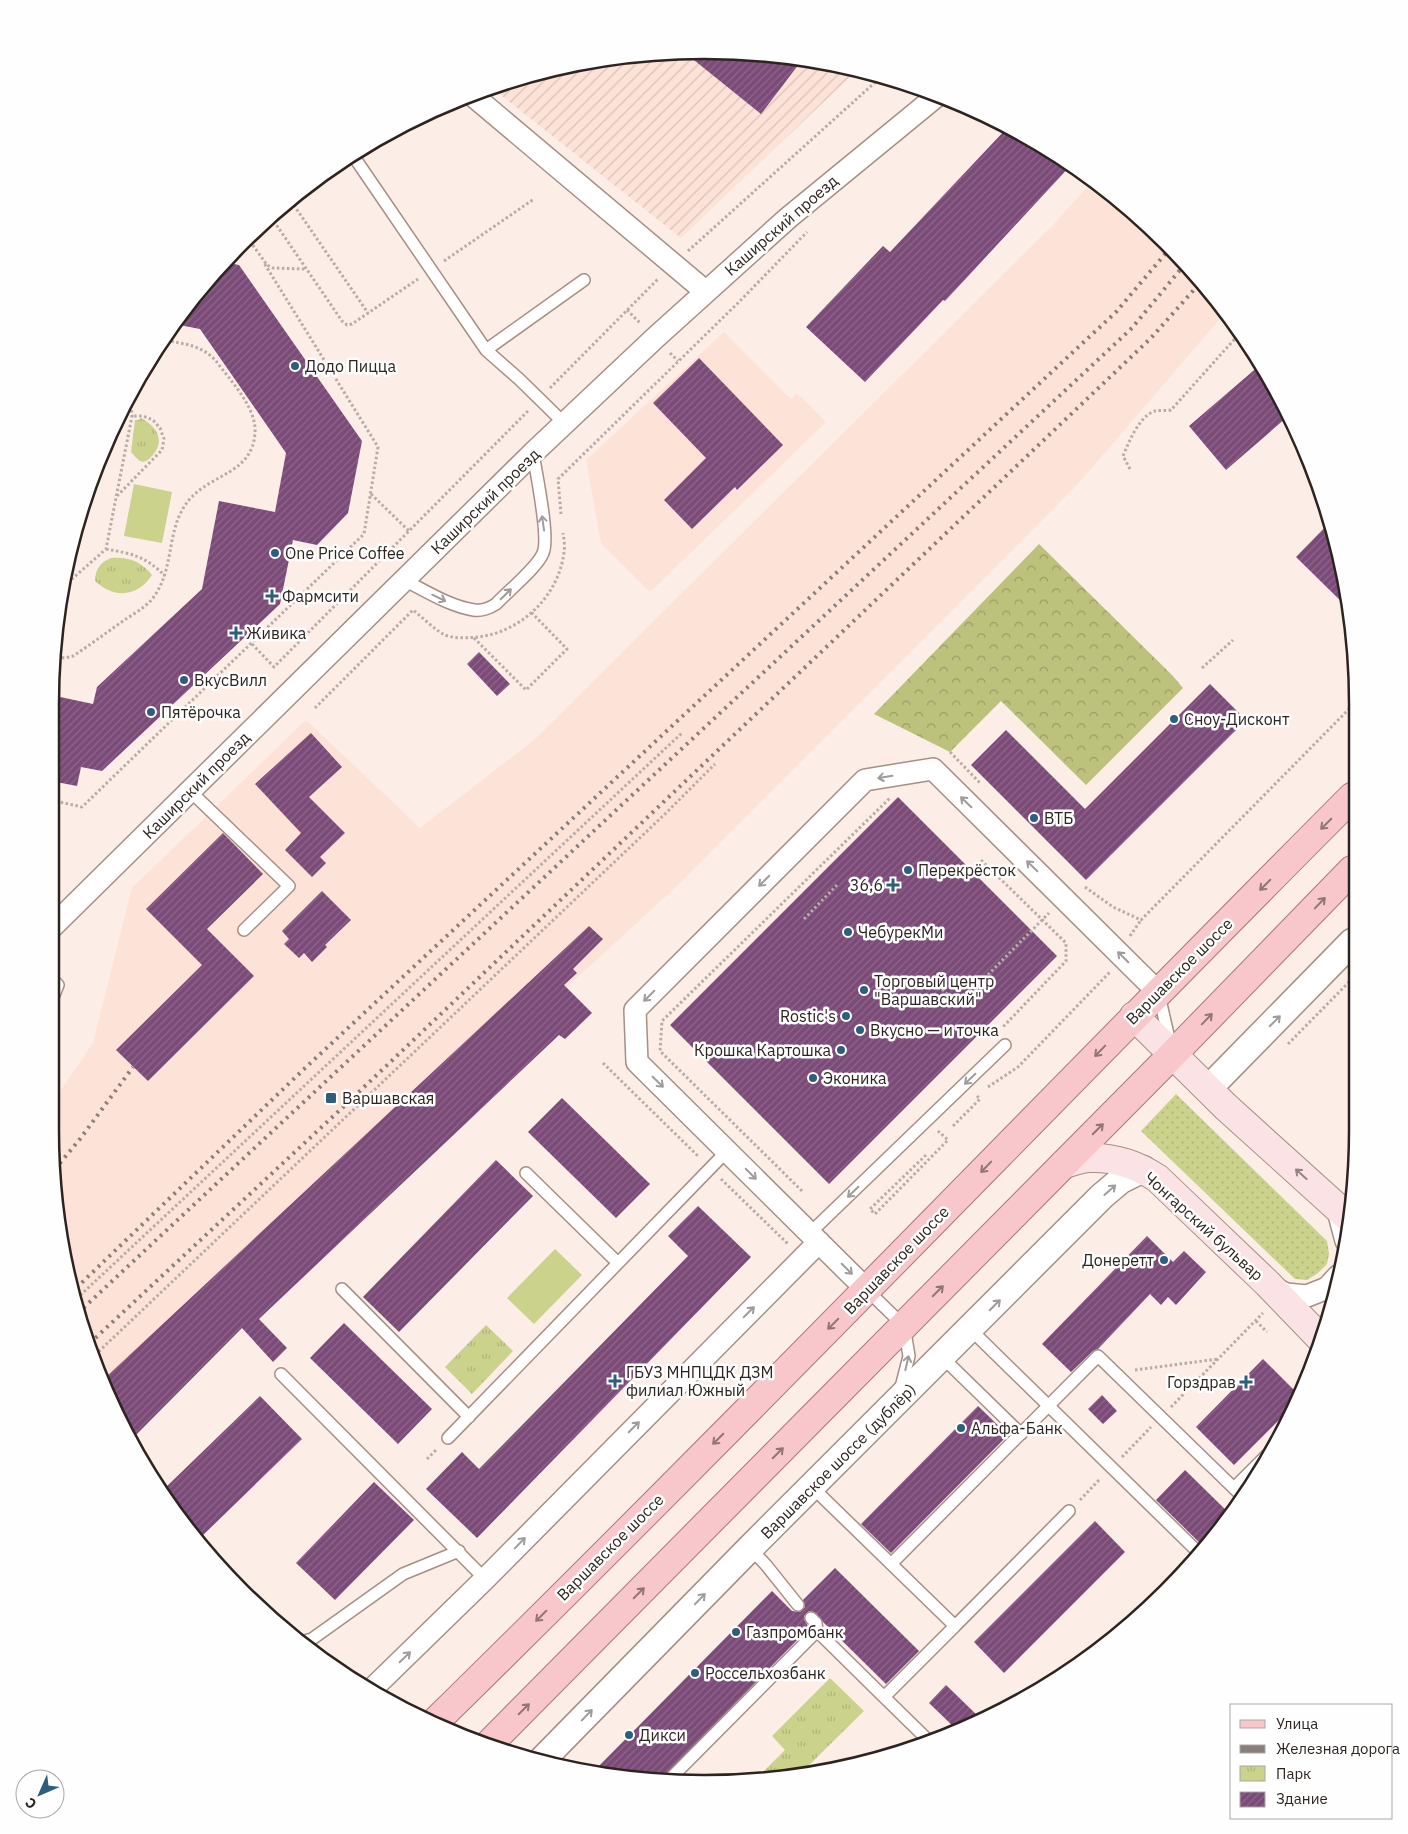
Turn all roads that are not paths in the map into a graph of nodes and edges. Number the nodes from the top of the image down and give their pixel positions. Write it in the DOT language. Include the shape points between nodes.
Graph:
graph roads {
  1 [pos="478,100"];
  2 [pos="931,101"];
  3 [pos="356,160"];
  4 [pos="584,280"];
  5 [pos="705,291"];
  6 [pos="486,350"];
  7 [pos="565,424"];
  8 [pos="533,454"];
  9 [pos="404,580"];
  10 [pos="190,791"];
  11 [pos="1349,800"];
  12 [pos="1349,873"];
  13 [pos="59,920"];
  14 [pos="244,930"];
  15 [pos="1349,945"];
  16 [pos="1158,992"];
  17 [pos="1134,1016"];
  18 [pos="1005,1045"];
  19 [pos="1173,1054"];
  20 [pos="1208,1089"];
  21 [pos="727,1150"];
  22 [pos="1064,1164"];
  23 [pos="1143,1169"];
  24 [pos="526,1173"];
  25 [pos="1344,1213"];
  26 [pos="814,1237"];
  27 [pos="618,1263"];
  28 [pos="1267,1283"];
  29 [pos="1330,1285"];
  30 [pos="342,1289"];
  31 [pos="867,1290"];
  32 [pos="904,1326"];
  33 [pos="970,1330"];
  34 [pos="1316,1334"];
  35 [pos="942,1357"];
  36 [pos="281,1374"];
  37 [pos="897,1400"];
  38 [pos="1049,1406"];
  39 [pos="469,1417"];
  40 [pos="1021,1434"];
  41 [pos="448,1438"];
  42 [pos="1254,1468"];
  43 [pos="812,1487"];
  44 [pos="1234,1488"];
  45 [pos="1238,1492"];
  46 [pos="1069,1511"];
  47 [pos="750,1548"];
  48 [pos="1194,1549"];
  49 [pos="458,1551"];
  50 [pos="891,1564"];
  51 [pos="485,1579"];
  52 [pos="798,1605"];
  53 [pos="811,1618"];
  54 [pos="955,1626"];
  55 [pos="817,1632"];
  56 [pos="309,1640"];
  57 [pos="376,1686"];
  58 [pos="884,1697"];
  59 [pos="439,1718"];
  60 [pos="924,1736"];
  61 [pos="493,1740"];
  62 [pos="547,1755"];
  63 [pos="676,1774"];
  1 -- 5 [label="street"];
  2 -- 5 [label="street, Каширский проезд" via="816,194"];
  3 -- 6 [label="lane"];
  4 -- 6 [label="lane"];
  5 -- 7 [label="street, Каширский проезд"];
  6 -- 7 [label="lane"];
  7 -- 8 [label="street, Каширский проезд"];
  8 -- 9 [label="street, Каширский проезд"];
  9 -- 8 [label="lane, one-way" via="447,602 475,611 496,604 536,563 544,548"];
  9 -- 10 [label="street, Каширский проезд"];
  10 -- 13 [label="street, Каширский проезд"];
  10 -- 14 [label="lane" via="289,886"];
  11 -- 16 [label="main road, Варшавское шоссе, one-way"];
  19 -- 12 [label="main road, one-way"];
  20 -- 15 [label="street, one-way"];
  16 -- 17 [label="main road, Варшавское шоссе"];
  16 -- 19 [label="lane"];
  16 -- 21 [label="street, one-way" via="933,769 865,780 635,1010 637,1062"];
  17 -- 19 [label="main road"];
  17 -- 31 [label="main road, Варшавское шоссе, one-way"];
  18 -- 26 [label="lane, one-way"];
  19 -- 20 [label="main road"];
  22 -- 19 [label="main road, one-way"];
  25 -- 20 [label="main road, one-way"];
  21 -- 26 [label="street, one-way"];
  21 -- 27 [label="lane"];
  22 -- 23 [label="main road, Чонгарский бульвар" via="1089,1158 1114,1159"];
  32 -- 22 [label="main road, one-way"];
  23 -- 28 [label="main road, Чонгарский бульвар" via="1157,1178"];
  33 -- 23 [label="street, Варшавское шоссе (дублёр), one-way" via="1102,1196 1121,1180"];
  24 -- 27 [label="lane"];
  26 -- 31 [label="street, one-way"];
  51 -- 26 [label="street, one-way"];
  27 -- 39 [label="lane"];
  28 -- 29 [label="street" via="1286,1294 1307,1296"];
  28 -- 34 [label="main road, Чонгарский бульвар"];
  30 -- 39 [label="lane"];
  31 -- 32 [label="lane"];
  31 -- 59 [label="main road, Варшавское шоссе, one-way"];
  37 -- 32 [label="lane, one-way" via="909,1356"];
  61 -- 32 [label="main road, one-way"];
  33 -- 35 [label="street, Варшавское шоссе (дублёр)"];
  33 -- 38 [label="lane"];
  35 -- 37 [label="street, Варшавское шоссе (дублёр)"];
  35 -- 40 [label="lane"];
  36 -- 49 [label="lane"];
  37 -- 43 [label="street, Варшавское шоссе (дублёр)"];
  38 -- 40 [label="lane"];
  38 -- 44 [label="lane" via="1098,1356"];
  38 -- 48 [label="lane"];
  39 -- 41 [label="lane"];
  40 -- 50 [label="lane"];
  42 -- 44 [label="lane"];
  43 -- 47 [label="street, Варшавское шоссе (дублёр)"];
  43 -- 50 [label="lane"];
  44 -- 45 [label="lane"];
  46 -- 54 [label="lane"];
  47 -- 52 [label="lane"];
  62 -- 47 [label="street, Варшавское шоссе (дублёр), one-way"];
  49 -- 51 [label="lane"];
  49 -- 56 [label="lane" via="403,1574"];
  50 -- 54 [label="lane"];
  57 -- 51 [label="street, one-way"];
  53 -- 55 [label="lane" via="816,1623"];
  54 -- 58 [label="lane"];
  55 -- 58 [label="lane"];
  55 -- 63 [label="lane"];
  58 -- 60 [label="lane"];
}
